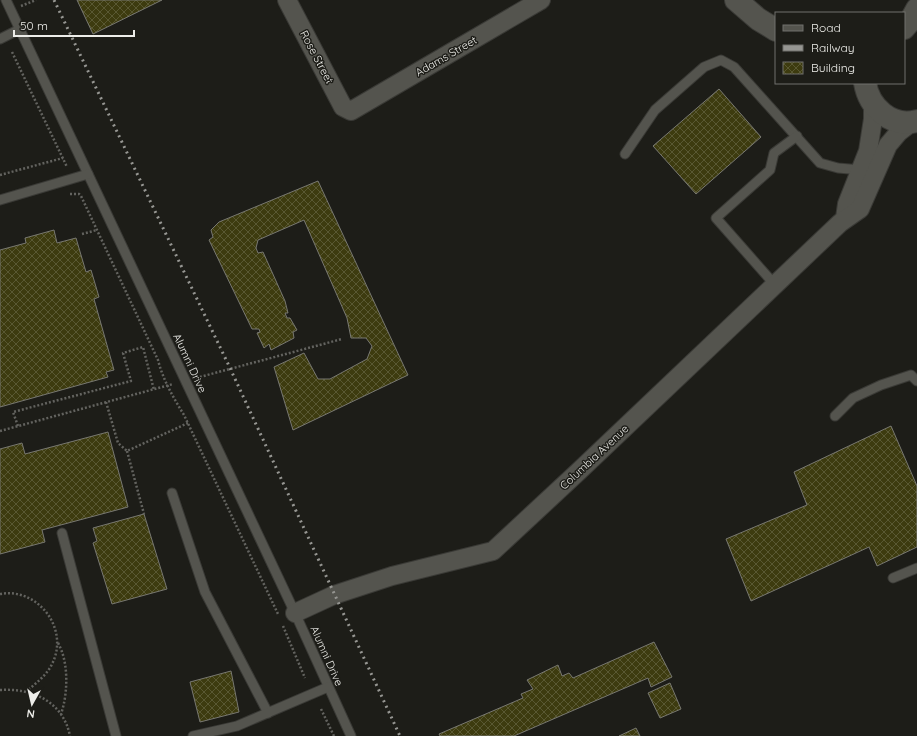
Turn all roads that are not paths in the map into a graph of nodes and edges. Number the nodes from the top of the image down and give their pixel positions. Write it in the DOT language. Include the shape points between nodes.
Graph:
graph roads {
  1 [pos="6,0"];
  2 [pos="287,0"];
  3 [pos="541,0"];
  4 [pos="736,0"];
  5 [pos="917,9"];
  6 [pos="905,27"];
  7 [pos="20,29"];
  8 [pos="775,29"];
  9 [pos="905,35"];
  10 [pos="917,36"];
  11 [pos="0,39"];
  12 [pos="865,84"];
  13 [pos="873,105"];
  14 [pos="350,111"];
  15 [pos="914,122"];
  16 [pos="797,136"];
  17 [pos="625,154"];
  18 [pos="861,170"];
  19 [pos="88,174"];
  20 [pos="0,200"];
  21 [pos="845,218"];
  22 [pos="775,285"];
  23 [pos="917,381"];
  24 [pos="835,416"];
  25 [pos="172,493"];
  26 [pos="62,533"];
  27 [pos="917,568"];
  28 [pos="893,578"];
  29 [pos="295,613"];
  30 [pos="328,687"];
  31 [pos="268,713"];
  32 [pos="116,736"];
  33 [pos="193,736"];
  34 [pos="351,736"];
  1 -- 7 [label="lane, Alumni Drive"];
  2 -- 14 [label="street, Rose Street" via="343,107"];
  3 -- 14 [label="street, Adams Street"];
  4 -- 8 [label="street"];
  5 -- 6 [label="street"];
  7 -- 11 [label="lane"];
  7 -- 19 [label="lane, Alumni Drive"];
  9 -- 10 [label="street"];
  12 -- 13 [label="street"];
  13 -- 15 [label="street" via="884,115 897,121"];
  13 -- 18 [label="street" via="868,151"];
  15 -- 21 [label="street, Columbia Avenue" via="899,132 888,146 860,209"];
  16 -- 17 [label="lane" via="734,67 721,60 704,67 655,110"];
  16 -- 18 [label="lane" via="820,162 838,168"];
  16 -- 22 [label="lane" via="774,153 770,170 716,218"];
  18 -- 21 [label="street" via="847,204"];
  19 -- 20 [label="lane"];
  19 -- 29 [label="lane, Alumni Drive"];
  21 -- 22 [label="street, Columbia Avenue"];
  22 -- 29 [label="street, Columbia Avenue" via="493,551 392,576 334,595"];
  23 -- 24 [label="lane" via="911,375 881,385 853,398"];
  25 -- 31 [label="lane" via="205,592"];
  26 -- 32 [label="lane"];
  27 -- 28 [label="lane"];
  29 -- 30 [label="lane, Alumni Drive"];
  30 -- 31 [label="lane"];
  30 -- 34 [label="lane, Alumni Drive"];
  31 -- 33 [label="lane" via="237,726"];
}
